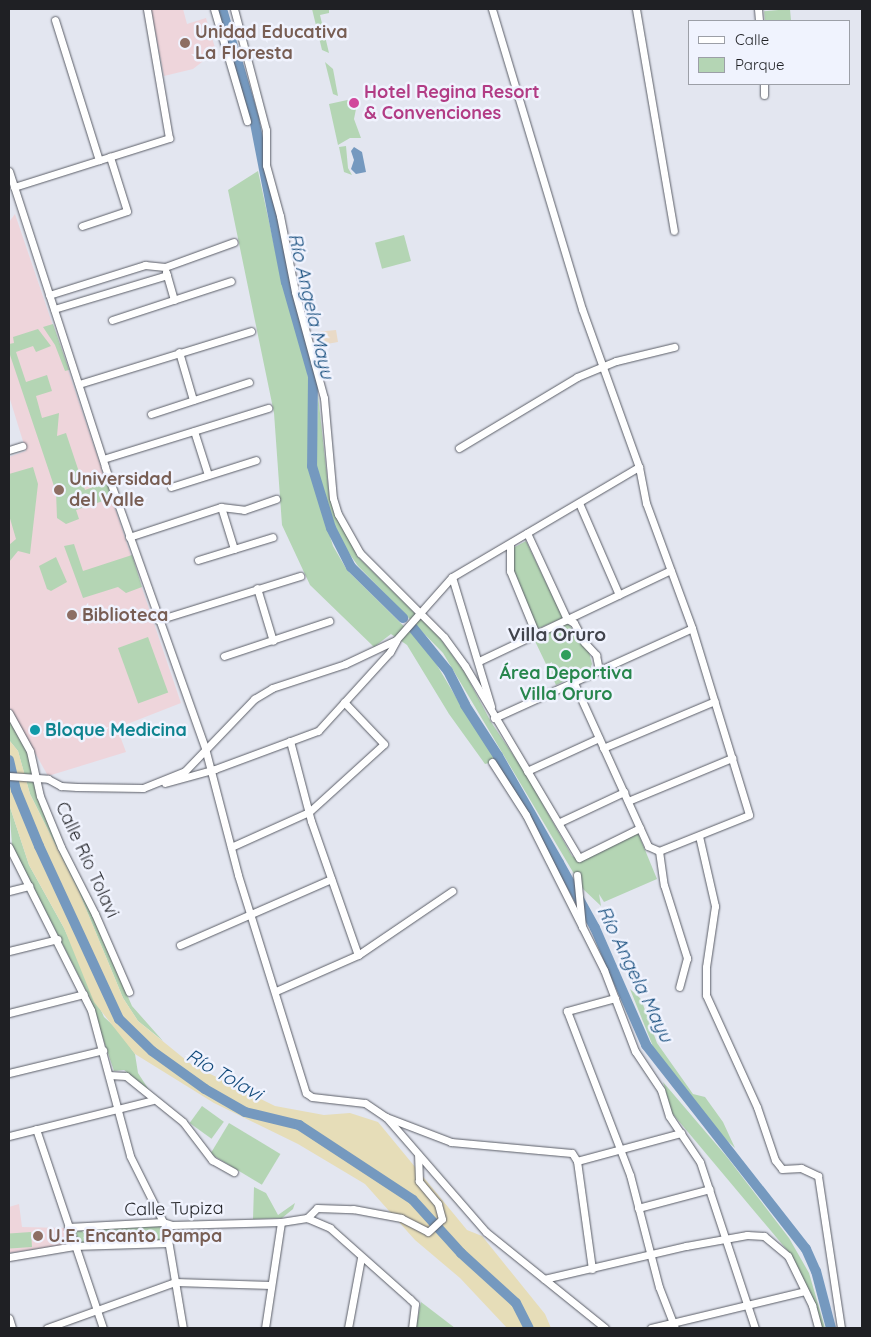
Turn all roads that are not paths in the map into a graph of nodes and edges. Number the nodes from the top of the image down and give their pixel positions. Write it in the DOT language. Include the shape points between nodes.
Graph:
graph roads {
  1 [pos="147,9"];
  2 [pos="214,9"];
  3 [pos="234,9"];
  4 [pos="492,9"];
  5 [pos="636,9"];
  6 [pos="55,20"];
  7 [pos="764,85"];
  8 [pos="764,94"];
  9 [pos="247,122"];
  10 [pos="110,157"];
  11 [pos="99,160"];
  12 [pos="9,171"];
  13 [pos="14,187"];
  14 [pos="82,226"];
  15 [pos="674,231"];
  16 [pos="234,242"];
  17 [pos="166,271"];
  18 [pos="231,281"];
  19 [pos="49,295"];
  20 [pos="174,300"];
  21 [pos="54,309"];
  22 [pos="112,320"];
  23 [pos="251,331"];
  24 [pos="674,347"];
  25 [pos="179,352"];
  26 [pos="604,366"];
  27 [pos="249,382"];
  28 [pos="79,384"];
  29 [pos="193,400"];
  30 [pos="268,408"];
  31 [pos="151,414"];
  32 [pos="194,431"];
  33 [pos="22,446"];
  34 [pos="459,448"];
  35 [pos="9,450"];
  36 [pos="102,460"];
  37 [pos="256,460"];
  38 [pos="639,467"];
  39 [pos="208,475"];
  40 [pos="171,487"];
  41 [pos="276,499"];
  42 [pos="578,502"];
  43 [pos="221,507"];
  44 [pos="527,533"];
  45 [pos="130,537"];
  46 [pos="273,537"];
  47 [pos="510,544"];
  48 [pos="234,549"];
  49 [pos="198,560"];
  50 [pos="671,570"];
  51 [pos="300,576"];
  52 [pos="452,577"];
  53 [pos="257,588"];
  54 [pos="620,594"];
  55 [pos="418,612"];
  56 [pos="567,619"];
  57 [pos="158,620"];
  58 [pos="329,621"];
  59 [pos="692,628"];
  60 [pos="536,634"];
  61 [pos="273,640"];
  62 [pos="396,640"];
  63 [pos="224,656"];
  64 [pos="479,661"];
  65 [pos="599,671"];
  66 [pos="574,683"];
  67 [pos="715,701"];
  68 [pos="344,702"];
  69 [pos="9,713"];
  70 [pos="494,718"];
  71 [pos="599,738"];
  72 [pos="290,741"];
  73 [pos="604,748"];
  74 [pos="206,752"];
  75 [pos="732,758"];
  76 [pos="492,762"];
  77 [pos="210,770"];
  78 [pos="527,771"];
  79 [pos="9,776"];
  80 [pos="38,778"];
  81 [pos="157,784"];
  82 [pos="624,792"];
  83 [pos="628,801"];
  84 [pos="309,812"];
  85 [pos="560,822"];
  86 [pos="640,828"];
  87 [pos="699,836"];
  88 [pos="9,847"];
  89 [pos="231,847"];
  90 [pos="659,852"];
  91 [pos="577,875"];
  92 [pos="331,879"];
  93 [pos="29,886"];
  94 [pos="452,890"];
  95 [pos="9,891"];
  96 [pos="250,914"];
  97 [pos="583,933"];
  98 [pos="58,939"];
  99 [pos="180,945"];
  100 [pos="9,951"];
  101 [pos="358,955"];
  102 [pos="679,987"];
  103 [pos="276,991"];
  104 [pos="129,992"];
  105 [pos="84,994"];
  106 [pos="614,998"];
  107 [pos="9,1013"];
  108 [pos="103,1050"];
  109 [pos="9,1073"];
  110 [pos="109,1074"];
  111 [pos="152,1100"];
  112 [pos="117,1108"];
  113 [pos="386,1117"];
  114 [pos="36,1129"];
  115 [pos="680,1133"];
  116 [pos="9,1136"];
  117 [pos="621,1151"];
  118 [pos="418,1155"];
  119 [pos="577,1161"];
  120 [pos="234,1172"];
  121 [pos="710,1189"];
  122 [pos="638,1208"];
  123 [pos="307,1218"];
  124 [pos="163,1222"];
  125 [pos="281,1222"];
  126 [pos="68,1228"];
  127 [pos="724,1240"];
  128 [pos="168,1243"];
  129 [pos="74,1246"];
  130 [pos="650,1255"];
  131 [pos="9,1257"];
  132 [pos="361,1258"];
  133 [pos="592,1269"];
  134 [pos="544,1279"];
  135 [pos="175,1282"];
  136 [pos="271,1285"];
  137 [pos="805,1291"];
  138 [pos="746,1305"];
  139 [pos="96,1310"];
  140 [pos="9,1318"];
  141 [pos="674,1325"];
  142 [pos="12,1328"];
  143 [pos="47,1328"];
  144 [pos="102,1328"];
  145 [pos="184,1328"];
  146 [pos="265,1328"];
  147 [pos="348,1328"];
  148 [pos="412,1328"];
  149 [pos="604,1328"];
  150 [pos="651,1328"];
  151 [pos="755,1328"];
  152 [pos="818,1328"];
  153 [pos="841,1328"];
  1 -- 10 [label="street" via="169,138"];
  2 -- 9 [label="street"];
  3 -- 55 [label="street" via="266,130 266,165 295,292 324,398 333,498 360,552"];
  4 -- 26 [label="street" via="550,208"];
  5 -- 15 [label="street"];
  6 -- 11 [label="street"];
  7 -- 8 [label="street"];
  10 -- 11 [label="street"];
  10 -- 14 [label="street" via="127,211"];
  11 -- 13 [label="street"];
  12 -- 13 [label="street"];
  13 -- 19 [label="street"];
  16 -- 17 [label="street"];
  17 -- 19 [label="street" via="145,265"];
  17 -- 20 [label="street"];
  17 -- 21 [label="street"];
  18 -- 20 [label="street"];
  19 -- 21 [label="street"];
  20 -- 22 [label="street"];
  21 -- 28 [label="street"];
  23 -- 25 [label="street"];
  24 -- 26 [label="street"];
  25 -- 28 [label="street"];
  25 -- 29 [label="street"];
  26 -- 34 [label="street" via="577,377"];
  26 -- 38 [label="street"];
  27 -- 29 [label="street"];
  28 -- 36 [label="street"];
  29 -- 31 [label="street"];
  30 -- 32 [label="street"];
  32 -- 36 [label="street"];
  32 -- 39 [label="street"];
  33 -- 35 [label="street"];
  36 -- 45 [label="street"];
  37 -- 39 [label="street"];
  38 -- 42 [label="street"];
  38 -- 50 [label="street" via="646,503"];
  39 -- 40 [label="street"];
  41 -- 43 [label="street" via="244,510"];
  42 -- 44 [label="street"];
  42 -- 54 [label="street"];
  43 -- 45 [label="street"];
  43 -- 48 [label="street"];
  44 -- 47 [label="street"];
  44 -- 56 [label="street"];
  45 -- 57 [label="street"];
  46 -- 48 [label="street"];
  47 -- 52 [label="street"];
  47 -- 60 [label="street" via="510,571"];
  48 -- 49 [label="street"];
  50 -- 54 [label="street"];
  50 -- 59 [label="street"];
  51 -- 53 [label="street"];
  52 -- 55 [label="street"];
  52 -- 64 [label="street"];
  53 -- 57 [label="street"];
  53 -- 61 [label="street"];
  54 -- 56 [label="street"];
  55 -- 62 [label="street"];
  55 -- 70 [label="street" via="455,652"];
  56 -- 60 [label="street"];
  56 -- 65 [label="street" via="574,623 584,642 596,655"];
  57 -- 74 [label="street"];
  58 -- 61 [label="street"];
  59 -- 65 [label="street"];
  59 -- 67 [label="street"];
  60 -- 64 [label="street"];
  61 -- 63 [label="street"];
  62 -- 68 [label="street" via="390,652"];
  62 -- 74 [label="street" via="345,664 272,688 254,699"];
  64 -- 70 [label="street"];
  65 -- 66 [label="street"];
  66 -- 70 [label="street"];
  66 -- 71 [label="street"];
  67 -- 73 [label="street"];
  67 -- 75 [label="street"];
  68 -- 72 [label="street" via="318,731"];
  68 -- 84 [label="street" via="384,744"];
  69 -- 80 [label="street, Calle Río Tolavi" via="30,751"];
  70 -- 78 [label="street"];
  71 -- 73 [label="street"];
  71 -- 78 [label="street"];
  72 -- 77 [label="street"];
  72 -- 84 [label="street"];
  73 -- 82 [label="street"];
  74 -- 77 [label="street"];
  74 -- 81 [label="street" via="185,771"];
  75 -- 83 [label="street"];
  75 -- 87 [label="street" via="749,816"];
  76 -- 97 [label="street" via="526,815"];
  77 -- 81 [label="street"];
  77 -- 89 [label="street"];
  78 -- 85 [label="street"];
  79 -- 80 [label="street"];
  80 -- 81 [label="street" via="77,787 143,788"];
  80 -- 104 [label="street, Calle Río Tolavi" via="40,796 61,847"];
  82 -- 83 [label="street"];
  82 -- 85 [label="street"];
  83 -- 86 [label="street"];
  84 -- 89 [label="street"];
  84 -- 92 [label="street"];
  85 -- 86 [label="street" via="579,858"];
  86 -- 90 [label="street" via="648,846"];
  87 -- 90 [label="street"];
  87 -- 153 [label="street" via="715,906 706,967 706,995 758,1107 775,1160 782,1170 801,1168 818,1176"];
  88 -- 93 [label="street"];
  89 -- 96 [label="street"];
  90 -- 102 [label="street" via="664,885 687,958"];
  91 -- 97 [label="street"];
  92 -- 96 [label="street"];
  92 -- 101 [label="street"];
  93 -- 95 [label="street"];
  93 -- 98 [label="street"];
  94 -- 101 [label="street"];
  96 -- 99 [label="street"];
  96 -- 103 [label="street"];
  97 -- 106 [label="street" via="604,970"];
  98 -- 100 [label="street"];
  98 -- 105 [label="street"];
  101 -- 103 [label="street"];
  103 -- 113 [label="street" via="306,1093 312,1097 365,1103"];
  105 -- 107 [label="street"];
  105 -- 108 [label="street"];
  106 -- 115 [label="street" via="635,1051 662,1090 669,1116"];
  106 -- 117 [label="street" via="566,1011"];
  108 -- 109 [label="street"];
  108 -- 110 [label="street"];
  110 -- 111 [label="street" via="126,1076"];
  110 -- 112 [label="street"];
  111 -- 112 [label="street"];
  111 -- 120 [label="street" via="196,1135 212,1160"];
  112 -- 114 [label="street"];
  112 -- 124 [label="street" via="130,1156"];
  113 -- 118 [label="street"];
  113 -- 119 [label="street" via="452,1142 572,1153"];
  114 -- 116 [label="street"];
  114 -- 126 [label="street"];
  115 -- 117 [label="street"];
  115 -- 121 [label="street" via="700,1162"];
  117 -- 119 [label="street"];
  117 -- 122 [label="street"];
  118 -- 123 [label="street, Calle Tupiza" via="419,1181 438,1204 442,1219 428,1232 401,1218 353,1208 317,1208"];
  118 -- 134 [label="street" via="486,1232"];
  119 -- 133 [label="street"];
  121 -- 122 [label="street"];
  121 -- 127 [label="street"];
  122 -- 130 [label="street"];
  123 -- 125 [label="street, Calle Tupiza"];
  123 -- 132 [label="street" via="330,1228"];
  124 -- 125 [label="street, Calle Tupiza" via="172,1225"];
  124 -- 126 [label="street, Calle Tupiza"];
  124 -- 128 [label="street"];
  125 -- 136 [label="street"];
  126 -- 129 [label="street"];
  127 -- 130 [label="street"];
  127 -- 137 [label="street" via="747,1235 764,1236 788,1256"];
  127 -- 138 [label="street"];
  128 -- 129 [label="street"];
  128 -- 135 [label="street"];
  129 -- 131 [label="street"];
  129 -- 139 [label="street"];
  130 -- 133 [label="street"];
  130 -- 141 [label="street"];
  132 -- 147 [label="street"];
  132 -- 148 [label="street" via="415,1304"];
  133 -- 134 [label="street"];
  134 -- 149 [label="street"];
  135 -- 136 [label="street"];
  135 -- 139 [label="street"];
  135 -- 145 [label="street"];
  136 -- 146 [label="street"];
  137 -- 138 [label="street"];
  137 -- 152 [label="street"];
  138 -- 141 [label="street"];
  138 -- 151 [label="street"];
  139 -- 143 [label="street"];
  139 -- 144 [label="street"];
  140 -- 142 [label="street"];
  141 -- 150 [label="street"];
}
